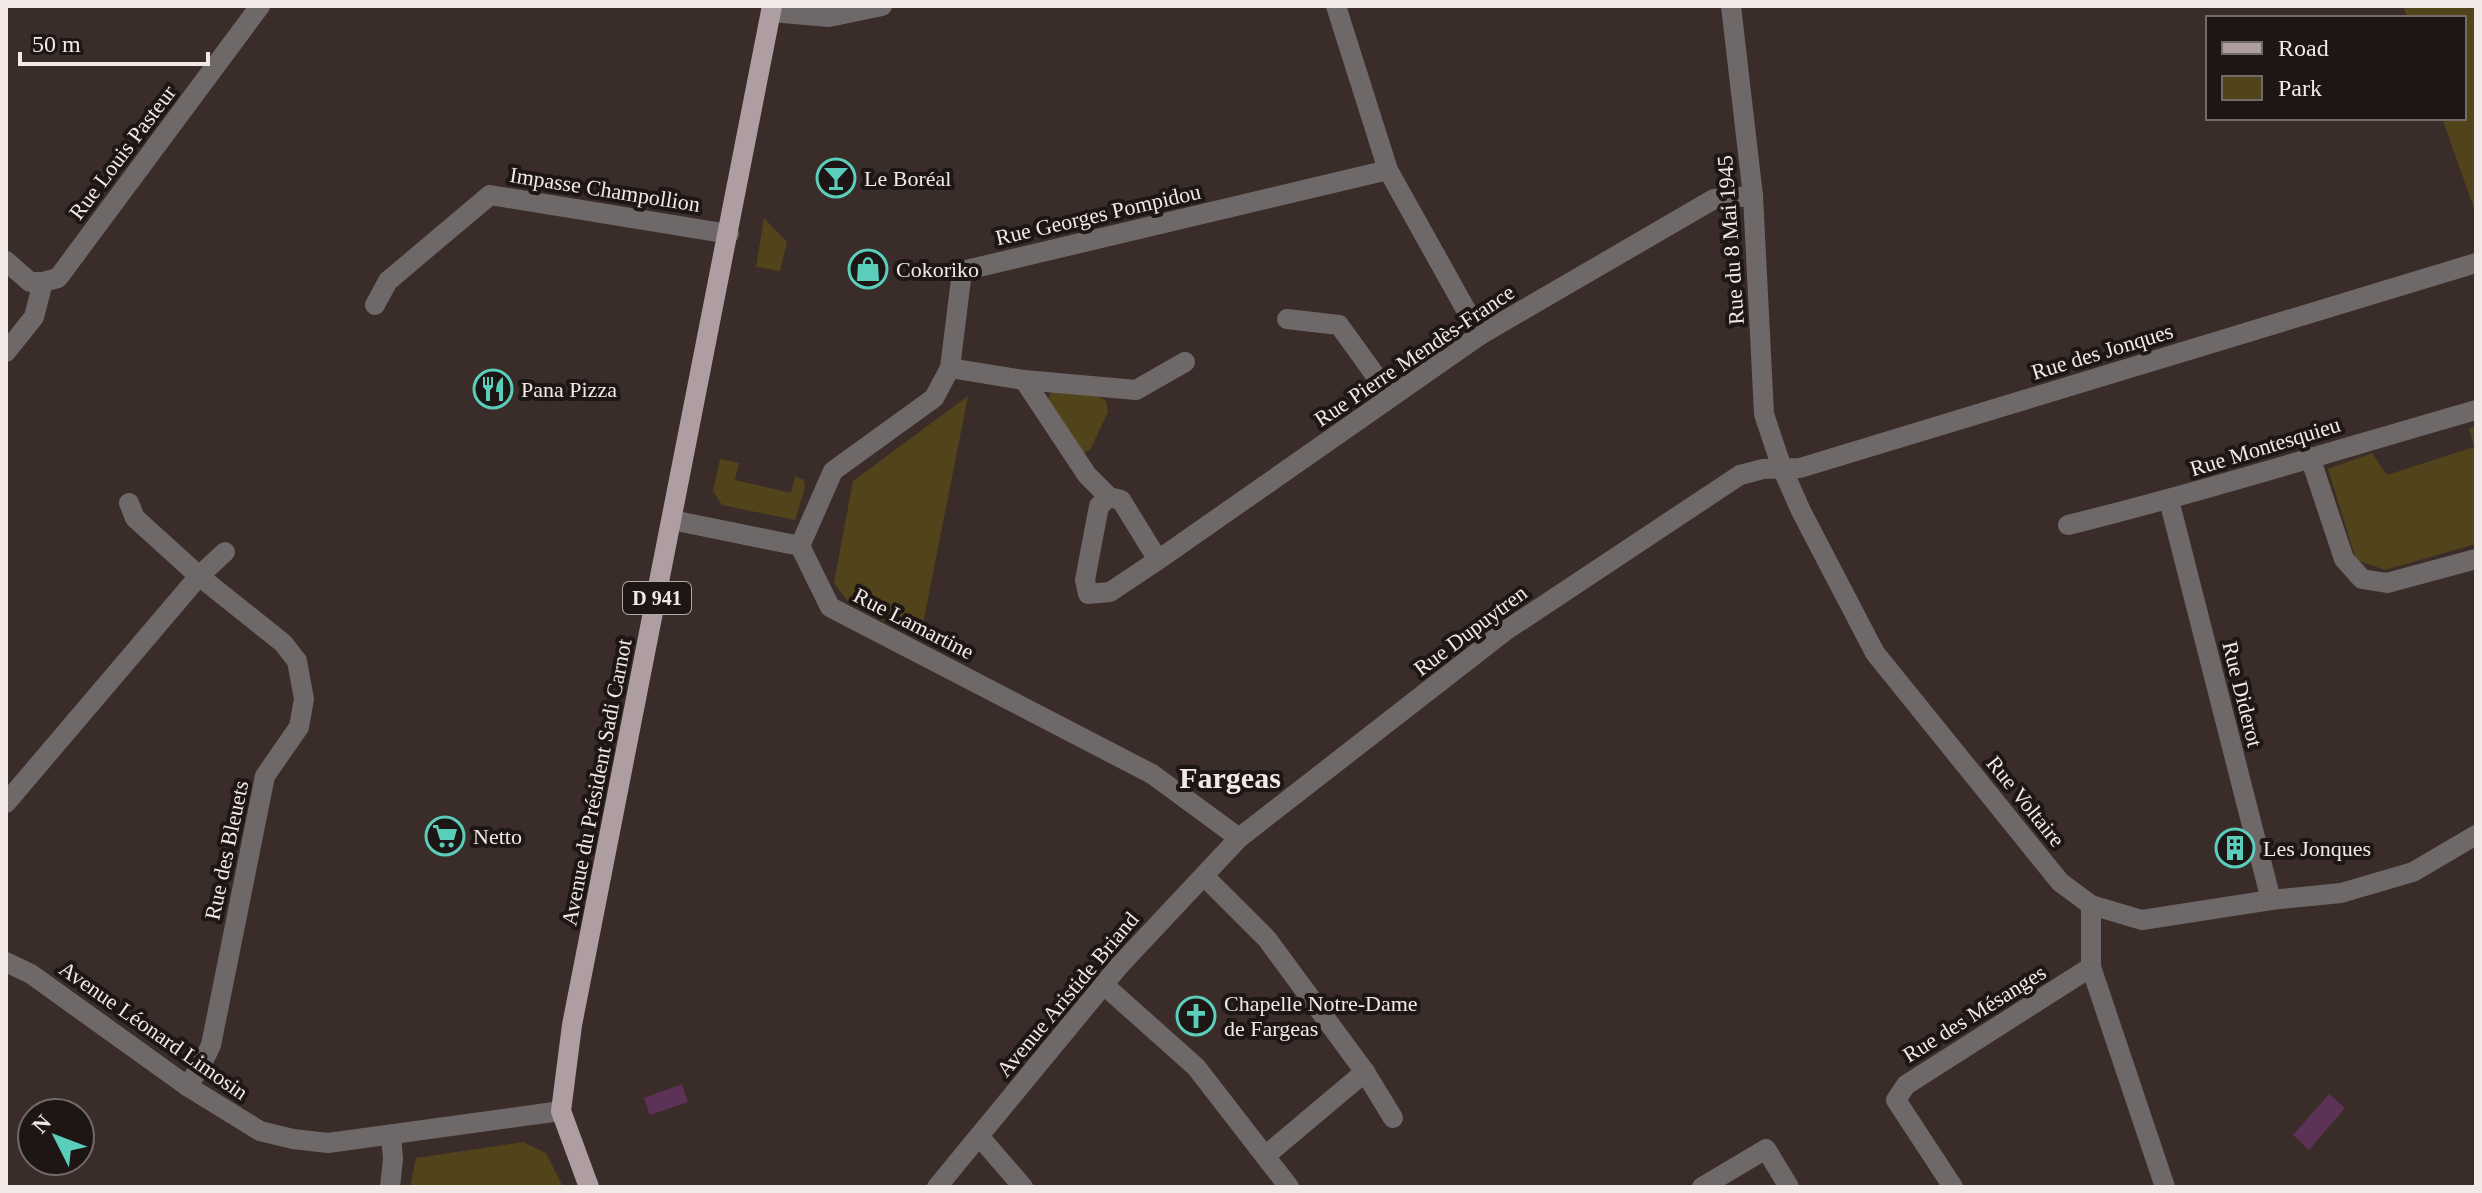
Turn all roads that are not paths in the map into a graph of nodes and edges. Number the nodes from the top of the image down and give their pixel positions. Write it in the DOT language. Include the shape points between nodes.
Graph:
graph roads {
  1 [pos="260,6"];
  2 [pos="882,6"];
  3 [pos="1336,6"];
  4 [pos="1731,6"];
  5 [pos="772,9"];
  6 [pos="1388,170"];
  7 [pos="1753,196"];
  8 [pos="729,234"];
  9 [pos="6,261"];
  10 [pos="2476,263"];
  11 [pos="43,282"];
  12 [pos="375,305"];
  13 [pos="1287,319"];
  14 [pos="1480,335"];
  15 [pos="6,352"];
  16 [pos="1185,362"];
  17 [pos="950,368"];
  18 [pos="1024,380"];
  19 [pos="1391,397"];
  20 [pos="2476,410"];
  21 [pos="2310,457"];
  22 [pos="1782,468"];
  23 [pos="1740,475"];
  24 [pos="1109,497"];
  25 [pos="2169,500"];
  26 [pos="129,503"];
  27 [pos="672,520"];
  28 [pos="2068,525"];
  29 [pos="800,546"];
  30 [pos="225,552"];
  31 [pos="2476,559"];
  32 [pos="1158,560"];
  33 [pos="199,576"];
  34 [pos="6,803"];
  35 [pos="2476,835"];
  36 [pos="1239,838"];
  37 [pos="1204,876"];
  38 [pos="2271,900"];
  39 [pos="2091,905"];
  40 [pos="6,962"];
  41 [pos="2091,967"];
  42 [pos="1104,985"];
  43 [pos="1365,1072"];
  44 [pos="187,1086"];
  45 [pos="561,1111"];
  46 [pos="1393,1118"];
  47 [pos="391,1135"];
  48 [pos="979,1136"];
  49 [pos="1265,1156"];
  50 [pos="390,1187"];
  51 [pos="589,1187"];
  52 [pos="937,1187"];
  53 [pos="1023,1187"];
  54 [pos="1289,1187"];
  55 [pos="1702,1187"];
  56 [pos="1789,1187"];
  57 [pos="1953,1187"];
  58 [pos="2165,1187"];
  1 -- 11 [label="street, Rue Louis Pasteur" via="58,278"];
  2 -- 5 [label="street" via="829,17"];
  3 -- 6 [label="street"];
  4 -- 7 [label="street, Rue du 8 Mai 1945"];
  5 -- 8 [label="main road, Avenue du Président Sadi Carnot / D 941"];
  6 -- 14 [label="street"];
  6 -- 17 [label="street, Rue Georges Pompidou" via="962,271"];
  7 -- 14 [label="street, Rue Pierre Mendès-France" via="1714,199"];
  7 -- 22 [label="street, Rue du 8 Mai 1945" via="1764,414"];
  8 -- 12 [label="street, Impasse Champollion" via="490,195 388,281"];
  8 -- 27 [label="main road, Avenue du Président Sadi Carnot / D 941"];
  9 -- 11 [label="street" via="30,282"];
  10 -- 22 [label="street, Rue des Jonques" via="1812,465"];
  11 -- 15 [label="street" via="34,317"];
  13 -- 19 [label="street" via="1339,325"];
  14 -- 19 [label="street, Rue Pierre Mendès-France"];
  16 -- 18 [label="street" via="1136,390"];
  17 -- 18 [label="street"];
  17 -- 29 [label="street, Rue Georges Pompidou" via="934,398 833,471"];
  18 -- 24 [label="street" via="1087,475"];
  19 -- 32 [label="street, Rue Pierre Mendès-France"];
  20 -- 21 [label="street, Rue Montesquieu"];
  21 -- 25 [label="street, Rue Montesquieu"];
  21 -- 31 [label="street" via="2344,559 2362,579 2387,583"];
  22 -- 23 [label="street, Rue des Jonques"];
  22 -- 39 [label="street, Rue Voltaire" via="1875,653 2060,882"];
  23 -- 36 [label="street, Rue Dupuytren" via="1505,631"];
  24 -- 32 [label="street" via="1121,500"];
  24 -- 32 [label="street, Rue Pierre Mendès-France" via="1099,506 1085,580 1088,594 1110,592"];
  25 -- 28 [label="street, Rue Montesquieu"];
  25 -- 38 [label="street, Rue Diderot"];
  26 -- 33 [label="street, Rue des Bleuets" via="135,518"];
  27 -- 29 [label="street"];
  27 -- 45 [label="main road, Avenue du Président Sadi Carnot / D 941" via="572,1025"];
  29 -- 36 [label="street, Rue Lamartine" via="830,607 1152,774"];
  30 -- 33 [label="street"];
  33 -- 34 [label="street"];
  33 -- 44 [label="street, Rue des Bleuets" via="283,643 297,661 304,699 299,727 265,776 211,1045"];
  35 -- 38 [label="street" via="2413,872 2341,893"];
  36 -- 37 [label="street, Avenue Aristide Briand"];
  37 -- 42 [label="street, Avenue Aristide Briand"];
  37 -- 43 [label="street" via="1267,939"];
  38 -- 39 [label="street" via="2142,920"];
  39 -- 41 [label="street"];
  40 -- 44 [label="street, Avenue Léonard Limosin" via="31,974"];
  41 -- 57 [label="street, Rue des Mésanges" via="1906,1085 1896,1100"];
  41 -- 58 [label="street"];
  42 -- 48 [label="street, Avenue Aristide Briand"];
  42 -- 49 [label="street" via="1196,1067"];
  43 -- 46 [label="street"];
  43 -- 49 [label="street"];
  44 -- 47 [label="street, Avenue Léonard Limosin" via="260,1131 293,1139 328,1143"];
  45 -- 47 [label="street, Avenue Léonard Limosin"];
  45 -- 51 [label="main road, Avenue du Président Sadi Carnot / D 941"];
  47 -- 50 [label="street"];
  48 -- 52 [label="street, Avenue Aristide Briand"];
  48 -- 53 [label="street"];
  49 -- 54 [label="street"];
  55 -- 56 [label="street" via="1766,1149"];
}
